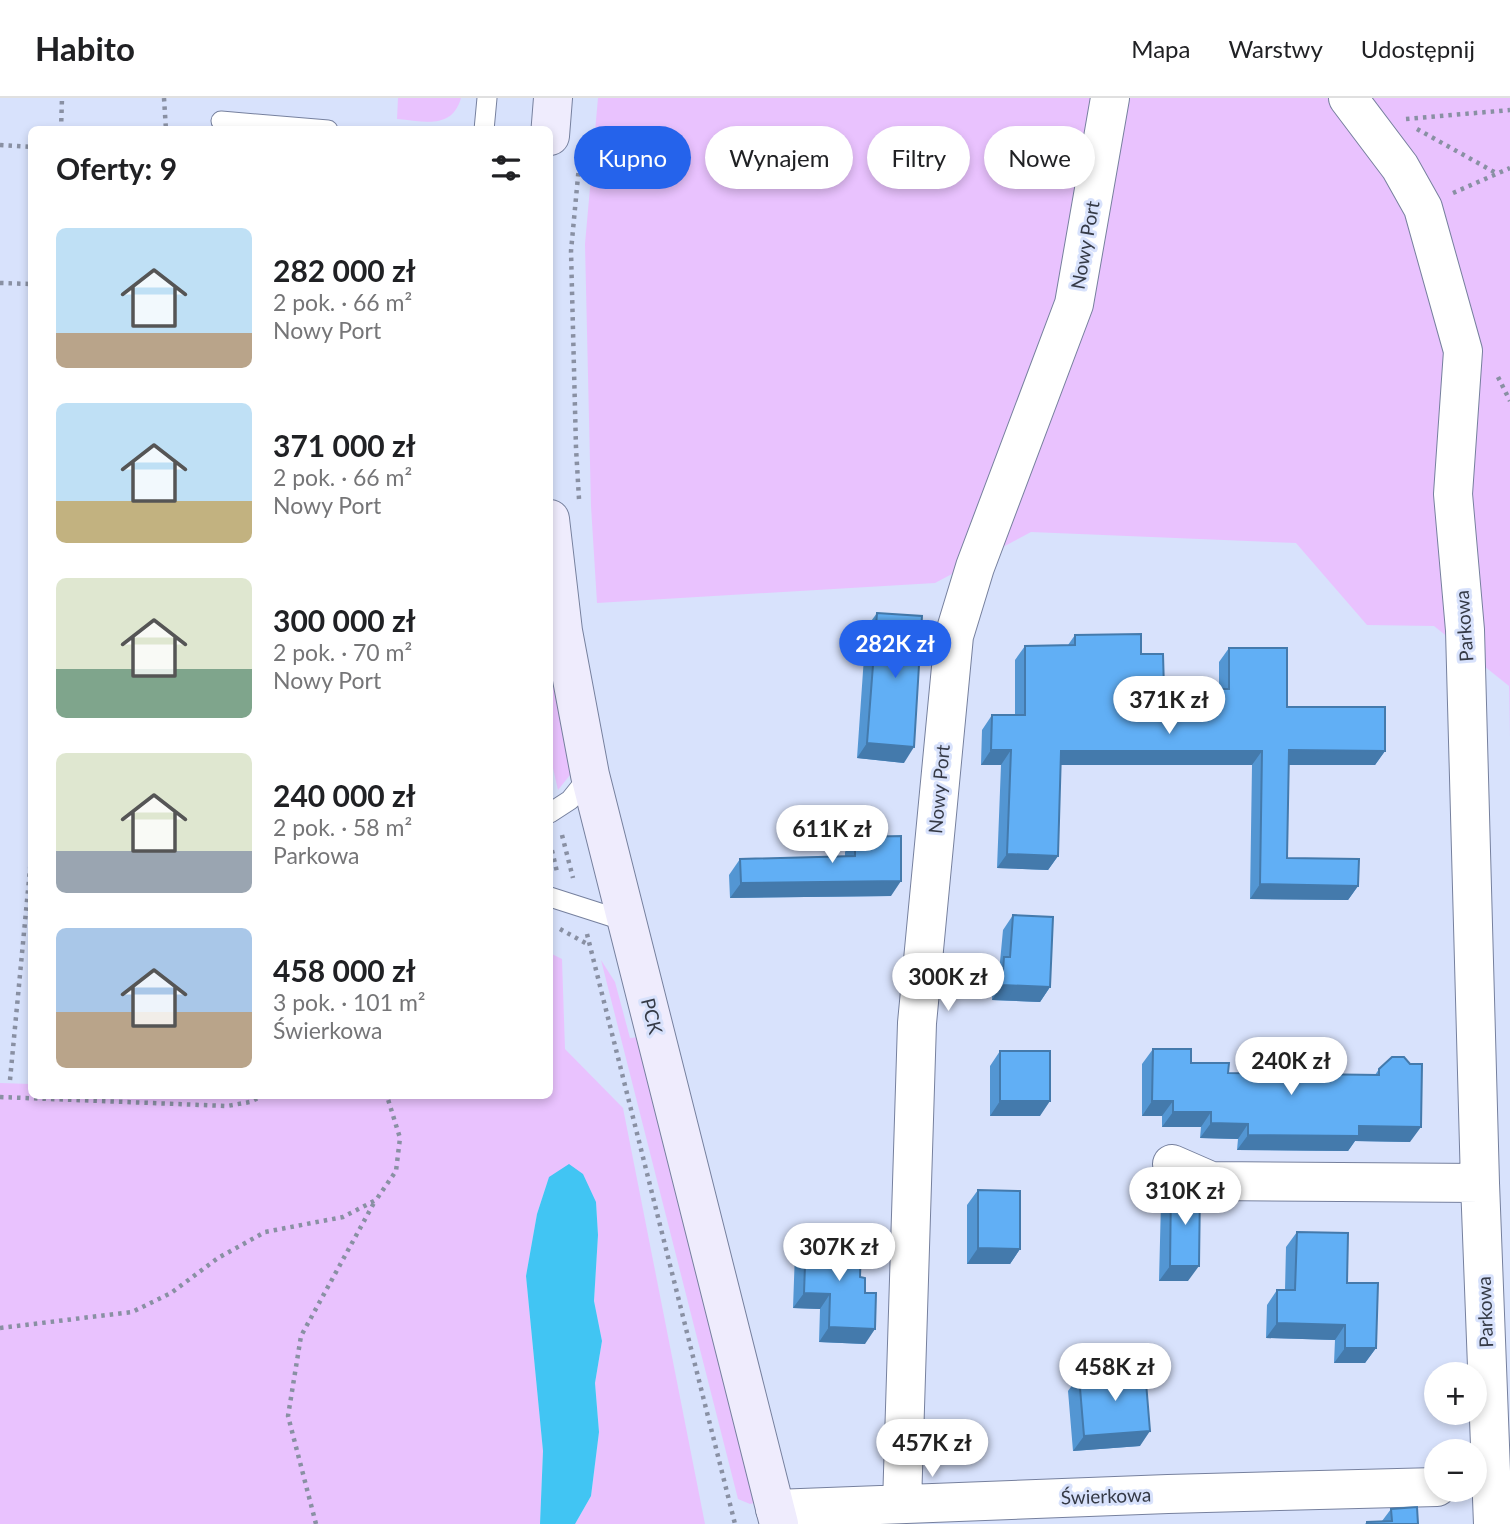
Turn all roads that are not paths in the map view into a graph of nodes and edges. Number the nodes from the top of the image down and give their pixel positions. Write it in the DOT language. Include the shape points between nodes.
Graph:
graph roads {
  1 [pos="487,98"];
  2 [pos="553,98"];
  3 [pos="1110,98"];
  4 [pos="1348,98"];
  5 [pos="221,121"];
  6 [pos="280,126"];
  7 [pos="484,126"];
  8 [pos="565,142"];
  9 [pos="565,510"];
  10 [pos="556,632"];
  11 [pos="590,775"];
  12 [pos="553,812"];
  13 [pos="553,898"];
  14 [pos="628,922"];
  15 [pos="1172,1164"];
  16 [pos="1480,1183"];
  17 [pos="1483,1439"];
  18 [pos="1424,1488"];
  19 [pos="1487,1501"];
  20 [pos="902,1504"];
  21 [pos="1168,1509"];
  22 [pos="777,1517"];
  23 [pos="1493,1524"];
  1 -- 7 [label="lane"];
  2 -- 8 [label="street"];
  3 -- 20 [label="street, Nowy Port" via="1074,304 975,567 954,636 917,1023"];
  4 -- 16 [label="street, Parkowa" via="1400,167 1423,208 1463,351 1453,494 1465,630"];
  5 -- 6 [label="lane"];
  9 -- 10 [label="street, PCK"];
  10 -- 11 [label="street, PCK"];
  11 -- 12 [label="lane" via="570,800"];
  11 -- 14 [label="street, PCK"];
  13 -- 14 [label="lane"];
  14 -- 22 [label="street, PCK"];
  15 -- 16 [label="street" via="1211,1181"];
  16 -- 17 [label="street, Parkowa"];
  18 -- 21 [label="street, Świerkowa"];
  19 -- 23 [label="street, Parkowa"];
  20 -- 21 [label="street, Świerkowa"];
  20 -- 22 [label="street, Świerkowa"];
}
